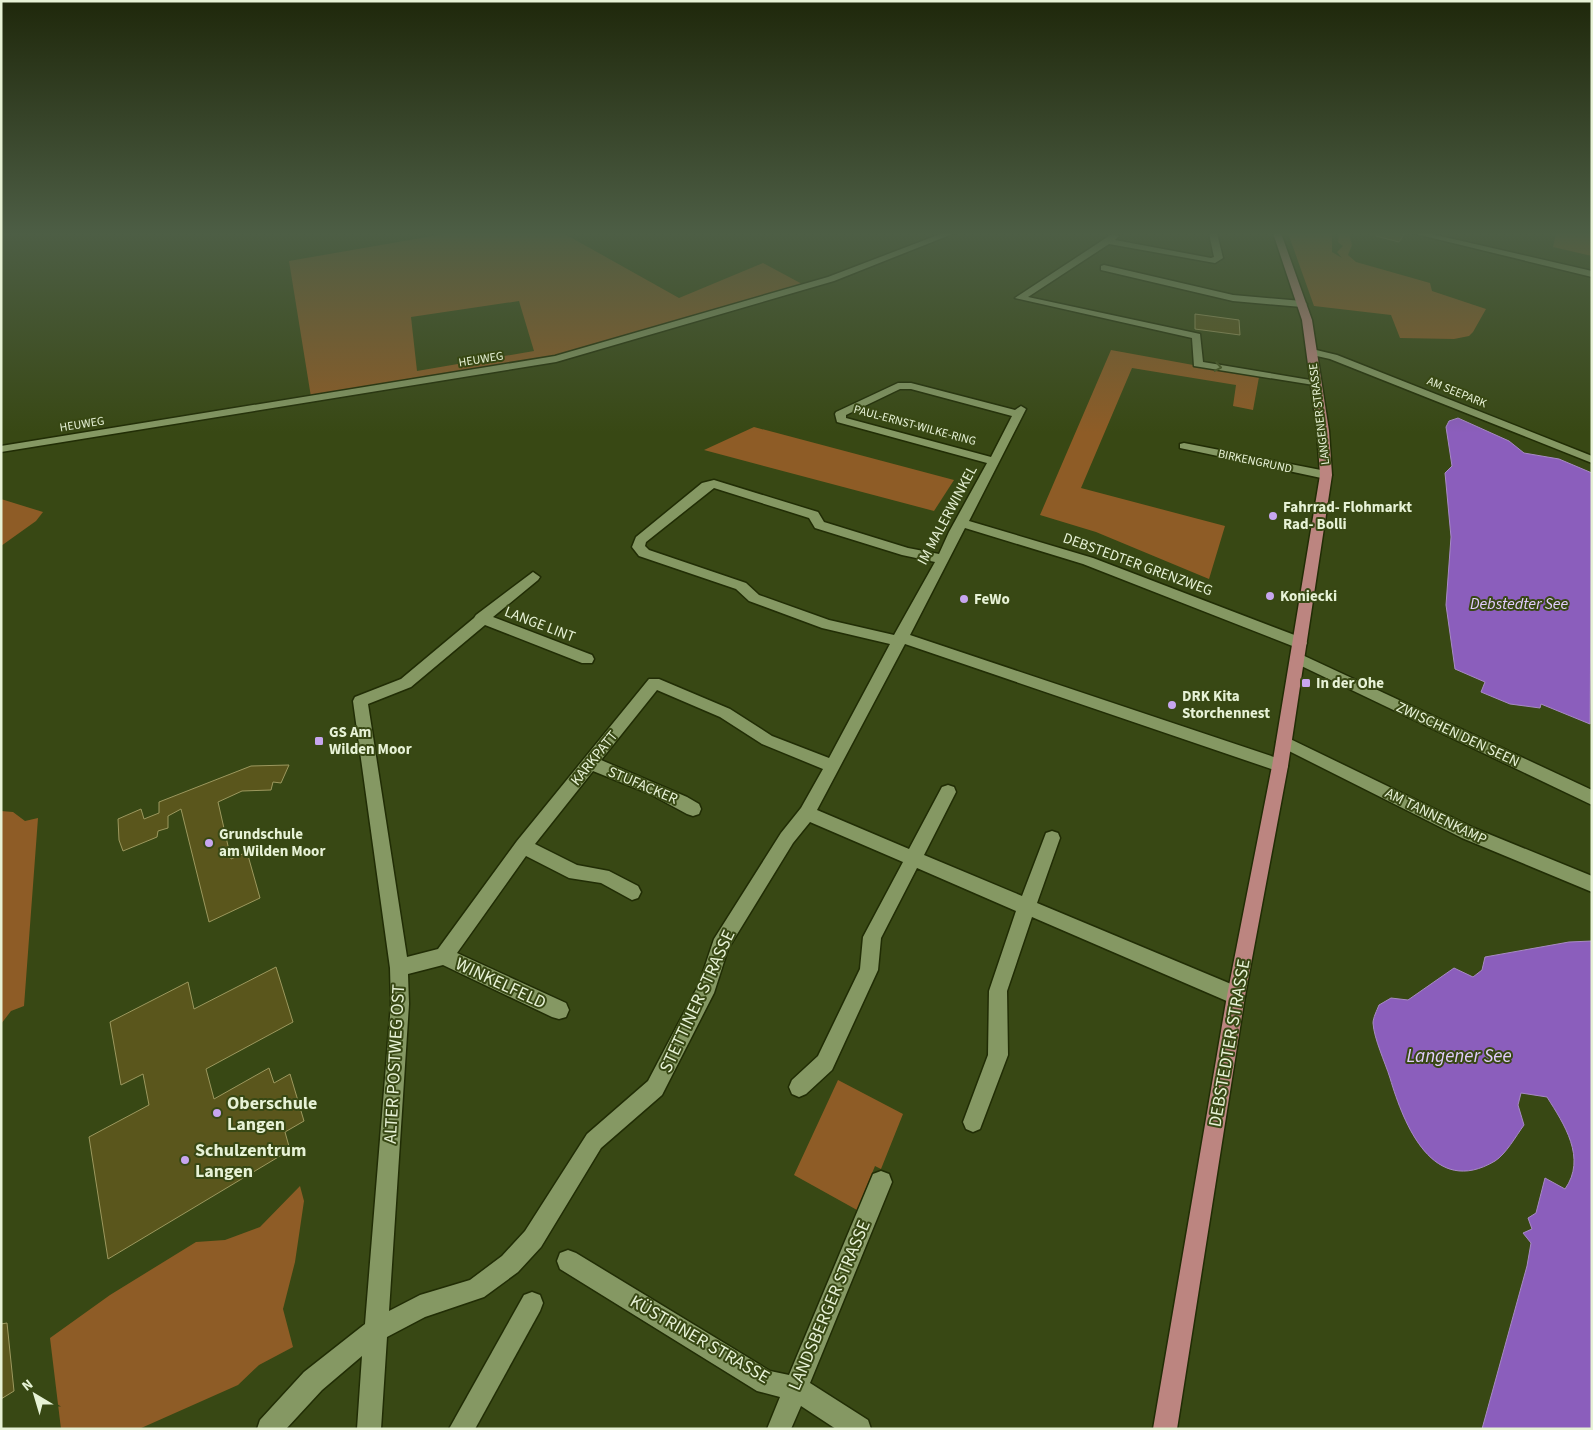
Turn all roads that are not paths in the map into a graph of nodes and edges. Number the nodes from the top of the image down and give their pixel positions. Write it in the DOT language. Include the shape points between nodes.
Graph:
graph roads {
  1 [pos="761,300"];
  2 [pos="1028,300"];
  3 [pos="1253,300"];
  4 [pos="1300,300"];
  5 [pos="1302,304"];
  6 [pos="1312,352"];
  7 [pos="1316,384"];
  8 [pos="1019,412"];
  9 [pos="1184,446"];
  10 [pos="1,449"];
  11 [pos="1592,460"];
  12 [pos="994,461"];
  13 [pos="1326,475"];
  14 [pos="962,523"];
  15 [pos="941,559"];
  16 [pos="533,577"];
  17 [pos="481,618"];
  18 [pos="899,639"];
  19 [pos="1299,651"];
  20 [pos="587,659"];
  21 [pos="1284,742"];
  22 [pos="591,763"];
  23 [pos="833,766"];
  24 [pos="1280,766"];
  25 [pos="948,792"];
  26 [pos="1592,798"];
  27 [pos="694,809"];
  28 [pos="807,813"];
  29 [pos="1052,838"];
  30 [pos="523,846"];
  31 [pos="912,859"];
  32 [pos="1592,884"];
  33 [pos="632,892"];
  34 [pos="1026,908"];
  35 [pos="444,956"];
  36 [pos="399,968"];
  37 [pos="1236,996"];
  38 [pos="559,1010"];
  39 [pos="799,1087"];
  40 [pos="973,1122"];
  41 [pos="881,1182"];
  42 [pos="568,1260"];
  43 [pos="532,1303"];
  44 [pos="376,1330"];
  45 [pos="794,1388"];
  46 [pos="269,1429"];
  47 [pos="369,1429"];
  48 [pos="461,1429"];
  49 [pos="779,1429"];
  50 [pos="859,1429"];
  51 [pos="1165,1429"];
  1 -- 10 [label="street, HEUWEG" via="556,359"];
  2 -- 7 [label="street, one-way" via="1197,336 1198,364"];
  3 -- 5 [label="street"];
  4 -- 5 [label="main road, LANGENER STRASSE"];
  5 -- 6 [label="main road, LANGENER STRASSE"];
  6 -- 7 [label="main road, LANGENER STRASSE"];
  6 -- 11 [label="street, AM SEEPARK" via="1333,357"];
  7 -- 13 [label="main road, LANGENER STRASSE"];
  8 -- 12 [label="street, IM MALERWINKEL"];
  8 -- 12 [label="street, PAUL-ERNST-WILKE-RING" via="911,386 898,386 840,414 842,420"];
  9 -- 13 [label="street, BIRKENGRUND"];
  12 -- 14 [label="street, IM MALERWINKEL"];
  13 -- 19 [label="main road, LANGENER STRASSE"];
  14 -- 15 [label="street, IM MALERWINKEL"];
  14 -- 19 [label="street, DEBSTEDTER GRENZWEG" via="1088,560"];
  15 -- 18 [label="street, IM MALERWINKEL"];
  15 -- 18 [label="street" via="907,552 819,524 814,515 714,484 706,486 640,540 638,547 644,553 741,586 754,598 827,624"];
  16 -- 17 [label="street"];
  17 -- 20 [label="street, LANGE LINT"];
  17 -- 36 [label="street, ALTER POSTWEG OST" via="406,683 360,701"];
  18 -- 23 [label="street, STETTINER STRASSE"];
  18 -- 24 [label="street"];
  19 -- 21 [label="main road, DEBSTEDTER STRASSE"];
  19 -- 26 [label="street, ZWISCHEN DEN SEEN"];
  21 -- 24 [label="main road, DEBSTEDTER STRASSE"];
  21 -- 32 [label="street, AM TANNENKAMP" via="1468,833"];
  22 -- 23 [label="street, KARKPATT" via="654,683 725,713 766,740"];
  22 -- 27 [label="street, STUFACKER" via="672,795"];
  22 -- 30 [label="street, KARKPATT"];
  23 -- 28 [label="street, STETTINER STRASSE"];
  24 -- 37 [label="main road, DEBSTEDTER STRASSE"];
  25 -- 31 [label="street"];
  28 -- 31 [label="street"];
  28 -- 44 [label="street, STETTINER STRASSE" via="787,838 720,945 707,986 654,1088 594,1141 533,1239 510,1264 476,1289 420,1307"];
  29 -- 34 [label="street"];
  30 -- 33 [label="street" via="575,873 603,876"];
  30 -- 35 [label="street, KARKPATT"];
  31 -- 34 [label="street"];
  31 -- 39 [label="street" via="872,937 869,970 825,1063"];
  34 -- 37 [label="street"];
  34 -- 40 [label="street" via="998,991 998,1055"];
  35 -- 36 [label="street"];
  35 -- 38 [label="street, WINKELFELD"];
  36 -- 44 [label="street, ALTER POSTWEG OST" via="400,1004"];
  37 -- 51 [label="main road, DEBSTEDTER STRASSE"];
  41 -- 45 [label="street, LANDSBERGER STRASSE"];
  42 -- 45 [label="street, KÜSTRINER STRASSE" via="766,1382"];
  43 -- 48 [label="street"];
  44 -- 46 [label="street, STETTINER STRASSE" via="313,1381"];
  44 -- 47 [label="street, ALTER POSTWEG OST"];
  45 -- 49 [label="street, LANDSBERGER STRASSE"];
  45 -- 50 [label="street, KÜSTRINER STRASSE"];
}
